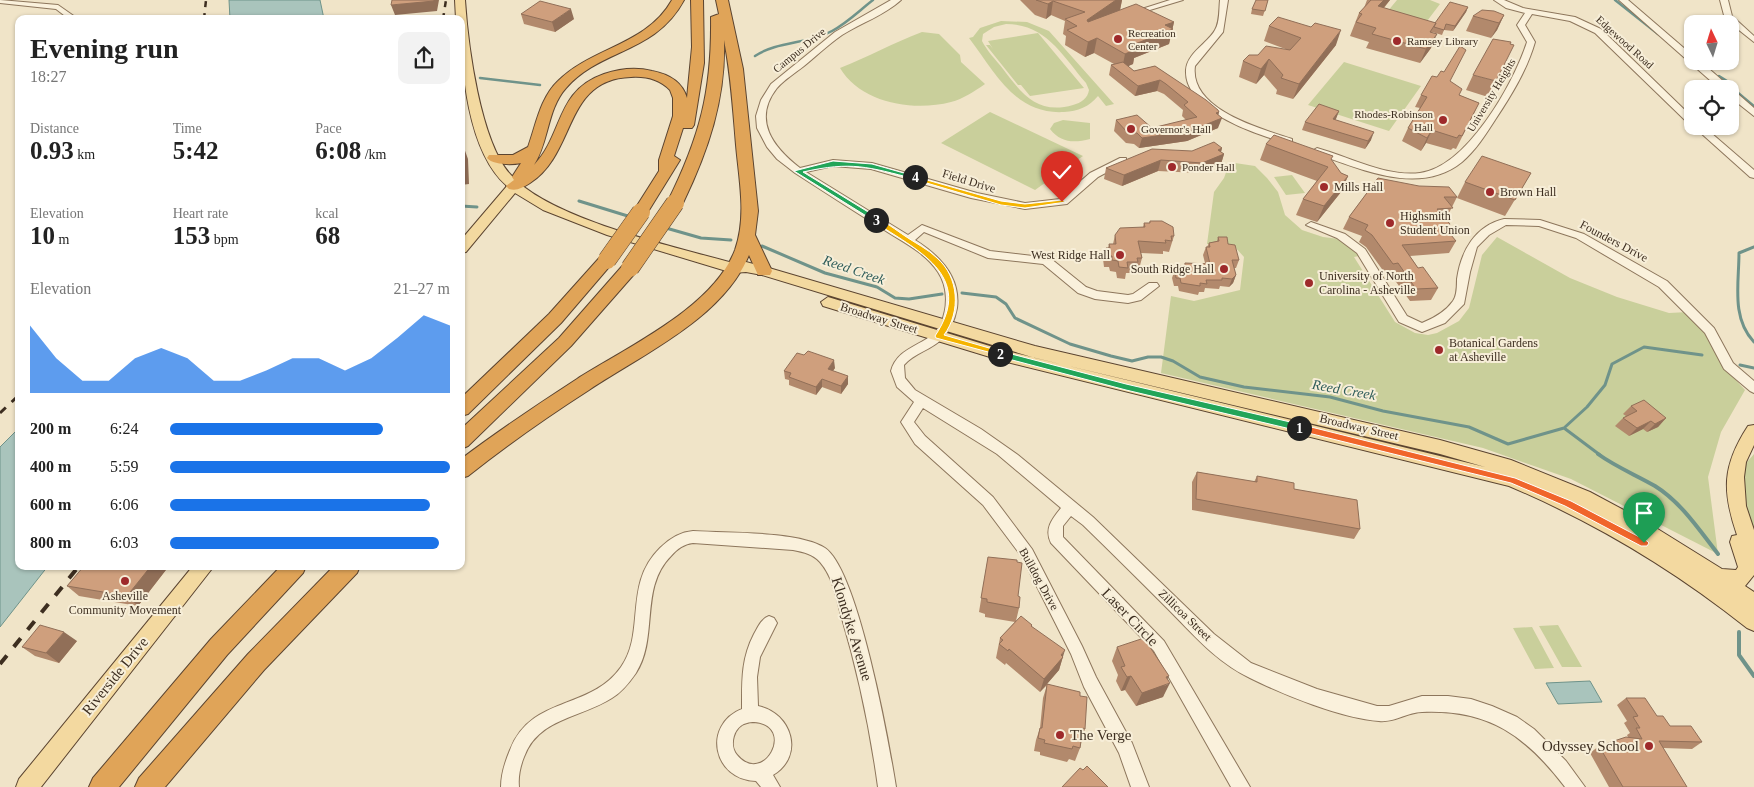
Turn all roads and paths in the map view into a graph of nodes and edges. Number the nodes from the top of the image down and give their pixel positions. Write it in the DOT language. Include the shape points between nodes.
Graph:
graph roads {
  1 [pos="460,0"];
  2 [pos="678,0"];
  3 [pos="697,0"];
  4 [pos="715,0"];
  5 [pos="722,0"];
  6 [pos="897,0"];
  7 [pos="1179,0"];
  8 [pos="1224,0"];
  9 [pos="1498,0"];
  10 [pos="1623,0"];
  11 [pos="1724,0"];
  12 [pos="0,1"];
  13 [pos="1530,12"];
  14 [pos="1128,14"];
  15 [pos="69,15"];
  16 [pos="461,15"];
  17 [pos="1754,40"];
  18 [pos="465,47"];
  19 [pos="1684,52"];
  20 [pos="1705,70"];
  21 [pos="1716,80"];
  22 [pos="1739,100"];
  23 [pos="1754,113"];
  24 [pos="1684,114"];
  25 [pos="1708,135"];
  26 [pos="534,150"];
  27 [pos="494,158"];
  28 [pos="1122,160"];
  29 [pos="665,169"];
  30 [pos="798,171"];
  31 [pos="1754,174"];
  32 [pos="514,186"];
  33 [pos="1311,225"];
  34 [pos="748,236"];
  35 [pos="909,240"];
  36 [pos="465,244"];
  37 [pos="630,268"];
  38 [pos="733,268"];
  39 [pos="764,271"];
  40 [pos="1153,286"];
  41 [pos="943,331"];
  42 [pos="1754,388"];
  43 [pos="921,401"];
  44 [pos="465,405"];
  45 [pos="1754,431"];
  46 [pos="465,437"];
  47 [pos="465,467"];
  48 [pos="1734,498"];
  49 [pos="1069,508"];
  50 [pos="1754,554"];
  51 [pos="202,570"];
  52 [pos="291,570"];
  53 [pos="328,570"];
  54 [pos="345,570"];
  55 [pos="1719,577"];
  56 [pos="1751,607"];
  57 [pos="769,623"];
  58 [pos="750,715"];
  59 [pos="760,772"];
  60 [pos="27,787"];
  61 [pos="102,787"];
  62 [pos="143,787"];
  63 [pos="148,787"];
  64 [pos="510,787"];
  65 [pos="771,787"];
  66 [pos="887,787"];
  67 [pos="1140,787"];
  68 [pos="1241,787"];
  69 [pos="1576,787"];
  1 -- 16 [label="main road"];
  2 -- 26 [label="highway" via="657,27 581,70 561,86 550,103"];
  3 -- 29 [label="highway" via="698,63 693,100 685,130 672,161"];
  4 -- 37 [label="highway, bridge" via="718,62 707,131 675,203"];
  5 -- 34 [label="highway" via="740,102 750,210"];
  6 -- 30 [label="street, Campus Drive" via="838,34 774,86 761,116 766,137 780,157"];
  7 -- 14 [label="street"];
  8 -- 13 [label="street, University Heights" via="1221,28 1191,67 1191,79 1197,91 1223,116 1240,125 1367,168 1400,175 1428,176 1450,168 1465,156 1494,116 1527,57 1531,42 1521,25"];
  9 -- 13 [label="street, Edgewood Road"];
  10 -- 19 [label="street"];
  11 -- 17 [label="street" via="1728,17"];
  12 -- 15 [label="street" via="58,7"];
  13 -- 24 [label="street, Edgewood Road" via="1586,22"];
  18 -- 27 [label="main road" via="482,123"];
  20 -- 21 [label="street"];
  22 -- 23 [label="street"];
  25 -- 31 [label="street"];
  26 -- 27 [label="highway" via="515,160"];
  26 -- 32 [label="highway"];
  27 -- 32 [label="main road"];
  28 -- 30 [label="street, Field Drive" via="1094,175 1062,202 1025,206 984,199 872,166 833,163"];
  29 -- 32 [label="highway" via="679,115 678,92 668,81 655,75 618,74 602,78 582,90 544,162 530,177"];
  29 -- 44 [label="highway, bridge" via="629,231 573,301"];
  30 -- 35 [label="street, Campus Drive"];
  32 -- 36 [label="main road"];
  32 -- 38 [label="main road, Broadway Street" via="564,215"];
  33 -- 42 [label="street, Founders Drive" via="1353,243 1362,252 1403,319 1422,328 1441,320 1460,301 1472,246 1496,224 1540,223 1580,236 1663,284 1710,331 1728,366"];
  34 -- 38 [label="highway"];
  34 -- 39 [label="highway"];
  35 -- 40 [label="street" via="922,228 988,254 1046,261 1082,290 1110,298 1137,297"];
  35 -- 41 [label="street, Campus Drive" via="935,260 948,279 952,299"];
  37 -- 46 [label="highway" via="565,342"];
  38 -- 39 [label="main road, Broadway Street"];
  38 -- 41 [label="main road, Broadway Street" via="740,274"];
  38 -- 47 [label="highway" via="724,284 699,309 529,419"];
  39 -- 41 [label="main road, Broadway Street"];
  41 -- 43 [label="street, Zillicoa Street" via="897,366 900,382"];
  41 -- 55 [label="main road, Broadway Street" via="1479,457 1592,501 1660,538"];
  41 -- 56 [label="main road, Broadway Street" via="1117,385 1512,480 1644,543"];
  43 -- 49 [label="street, Zillicoa Street" via="1002,450"];
  43 -- 67 [label="street, Bulldog Drive" via="908,422 920,440 988,500 1027,552 1126,749"];
  45 -- 48 [label="main road" via="1744,444 1735,470"];
  48 -- 50 [label="main road"];
  48 -- 55 [label="main road" via="1730,517 1748,568 1740,579"];
  49 -- 68 [label="street, Laser Circle" via="1056,524 1056,539 1159,646"];
  49 -- 69 [label="street, Zillicoa Street" via="1088,521 1206,637 1245,668 1299,691 1371,712 1390,714 1419,704 1460,704 1511,720 1554,757"];
  51 -- 60 [label="main road, Riverside Drive"];
  52 -- 61 [label="highway" via="219,647"];
  53 -- 62 [label="highway" via="215,696"];
  54 -- 63 [label="highway" via="256,662"];
  55 -- 56 [label="main road, Broadway Street"];
  57 -- 58 [label="street" via="759,636 750,662"];
  58 -- 59 [label="street" via="772,718 784,735 784,747 779,758"];
  58 -- 59 [label="street" via="739,719 730,728 725,750 737,768"];
  59 -- 65 [label="street"];
  64 -- 66 [label="street, Klondyke Avenue" via="515,754 529,730 546,717 605,695 622,680 637,648 646,580 652,566 672,545 688,538 793,544 823,555 840,584 857,638 874,706"];
}
